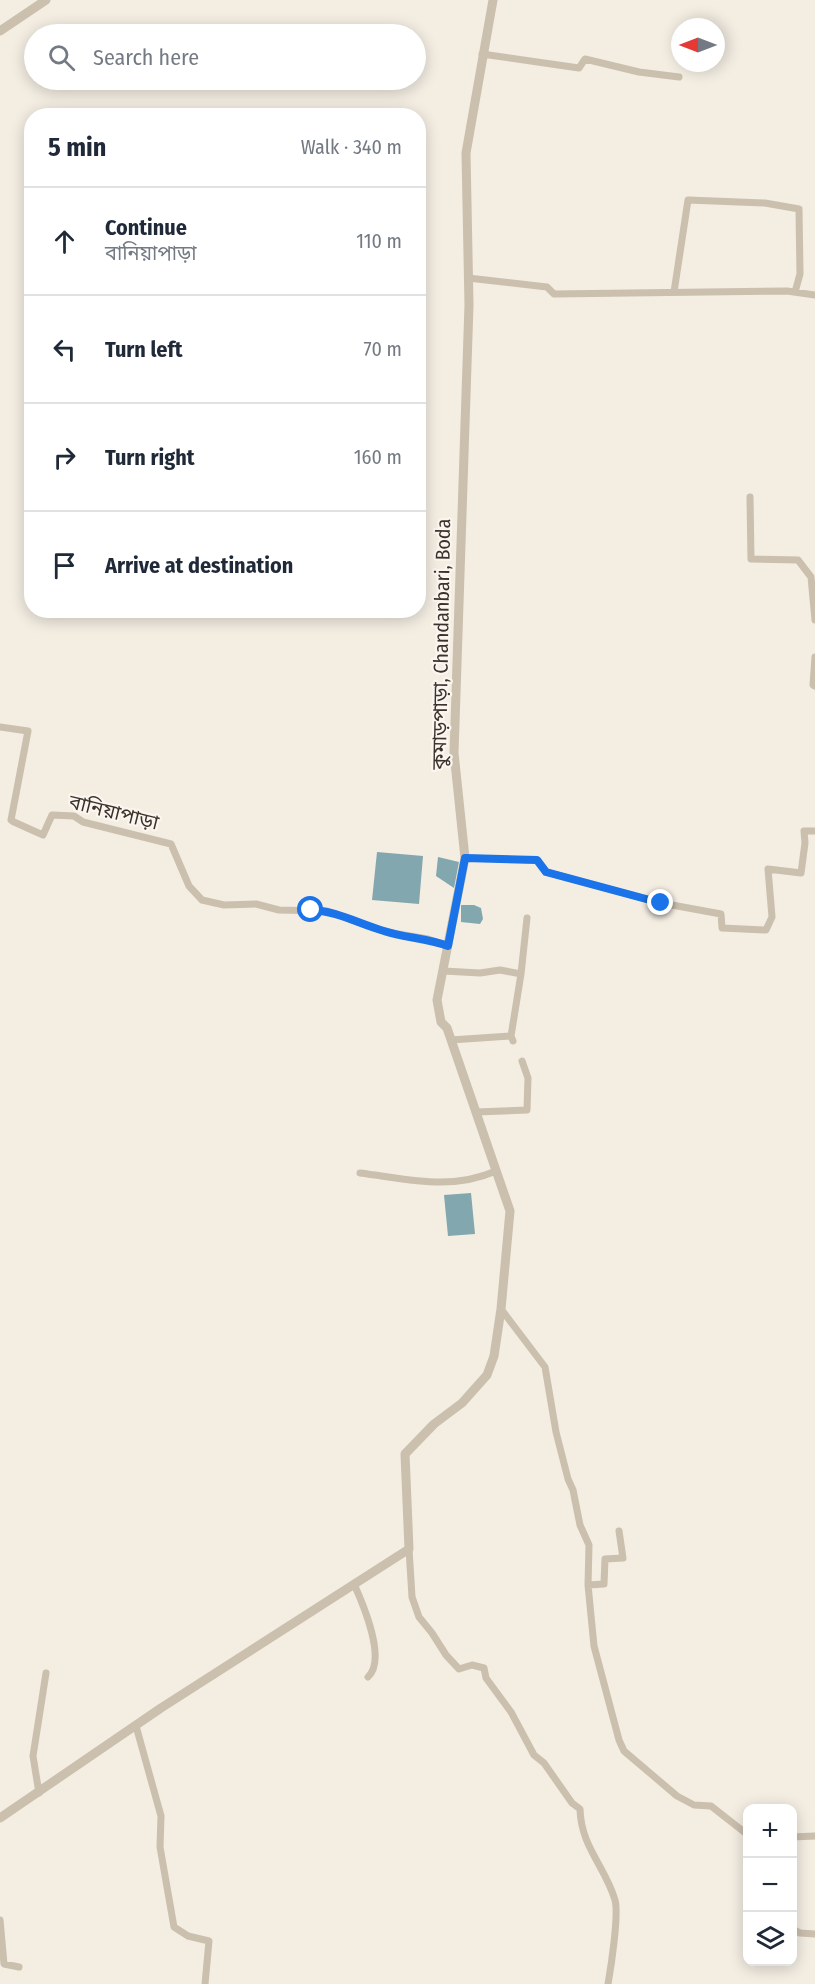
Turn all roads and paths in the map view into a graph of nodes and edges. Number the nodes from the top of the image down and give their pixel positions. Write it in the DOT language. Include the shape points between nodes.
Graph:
graph roads {
  1 [pos="46,0"];
  2 [pos="493,0"];
  3 [pos="0,31"];
  4 [pos="482,54"];
  5 [pos="679,77"];
  6 [pos="468,278"];
  7 [pos="674,292"];
  8 [pos="795,292"];
  9 [pos="815,295"];
  10 [pos="750,497"];
  11 [pos="815,620"];
  12 [pos="815,657"];
  13 [pos="815,686"];
  14 [pos="0,727"];
  15 [pos="815,831"];
  16 [pos="465,858"];
  17 [pos="527,918"];
  18 [pos="448,946"];
  19 [pos="444,971"];
  20 [pos="521,974"];
  21 [pos="451,1040"];
  22 [pos="522,1061"];
  23 [pos="476,1112"];
  24 [pos="496,1171"];
  25 [pos="360,1173"];
  26 [pos="501,1310"];
  27 [pos="619,1531"];
  28 [pos="409,1549"];
  29 [pos="354,1584"];
  30 [pos="588,1585"];
  31 [pos="46,1673"];
  32 [pos="368,1677"];
  33 [pos="136,1726"];
  34 [pos="39,1793"];
  35 [pos="0,1818"];
  36 [pos="743,1832"];
  37 [pos="815,1836"];
  38 [pos="797,1837"];
  39 [pos="0,1920"];
  40 [pos="797,1932"];
  41 [pos="815,1934"];
  42 [pos="19,1967"];
  43 [pos="205,1984"];
  44 [pos="608,1984"];
  1 -- 3 [label="street"];
  2 -- 4 [label="street, কুমাড়পাড়া, Chandanbari, Boda"];
  4 -- 5 [label="street" via="579,68 585,59"];
  4 -- 6 [label="street, কুমাড়পাড়া, Chandanbari, Boda" via="466,153"];
  6 -- 7 [label="street" via="547,287 554,294"];
  6 -- 16 [label="street, কুমাড়পাড়া, Chandanbari, Boda" via="454,753"];
  7 -- 8 [label="street"];
  7 -- 8 [label="street" via="688,200 765,203 799,209 800,274"];
  8 -- 9 [label="street"];
  10 -- 11 [label="street" via="751,559 798,560 811,577"];
  12 -- 13 [label="street"];
  14 -- 18 [label="street, বানিয়াপাড়া" via="28,731 10,820 14,822 43,835 52,815 74,816 83,822 171,844 189,886 201,900 225,905 327,910 386,932"];
  15 -- 16 [label="street" via="804,831 801,873 768,869 772,917 766,930 722,928 721,914 661,903 546,872 537,860"];
  16 -- 18 [label="street, কুমাড়পাড়া, Chandanbari, Boda"];
  17 -- 20 [label="street"];
  18 -- 19 [label="street, কুমাড়পাড়া, Chandanbari, Boda"];
  19 -- 20 [label="street" via="500,970"];
  19 -- 21 [label="street, কুমাড়পাড়া, Chandanbari, Boda" via="437,1000 441,1022"];
  20 -- 21 [label="street" via="512,1038"];
  21 -- 23 [label="street, কুমাড়পাড়া, Chandanbari, Boda"];
  22 -- 23 [label="street" via="528,1078 527,1110"];
  23 -- 24 [label="street, কুমাড়পাড়া, Chandanbari, Boda"];
  24 -- 25 [label="street" via="470,1181 436,1184"];
  24 -- 26 [label="street, কুমাড়পাড়া, Chandanbari, Boda" via="510,1211"];
  26 -- 28 [label="street, কুমাড়পাড়া, Chandanbari, Boda" via="487,1375 405,1454"];
  26 -- 30 [label="street" via="545,1367 565,1470 589,1545"];
  27 -- 30 [label="street" via="623,1558 605,1559 604,1584"];
  28 -- 29 [label="street"];
  28 -- 44 [label="street" via="412,1597 419,1617 459,1669 472,1665 484,1668 534,1755 580,1809 584,1836 616,1902"];
  29 -- 32 [label="street" via="376,1658"];
  29 -- 33 [label="street"];
  30 -- 36 [label="street" via="594,1646 624,1751 676,1796 693,1805 711,1806"];
  31 -- 34 [label="street" via="33,1755"];
  33 -- 34 [label="street"];
  33 -- 43 [label="street" via="161,1816 160,1847 174,1927 188,1936 209,1941"];
  34 -- 35 [label="street"];
  37 -- 38 [label="street"];
  39 -- 42 [label="street" via="4,1964"];
  40 -- 41 [label="street"];
}
